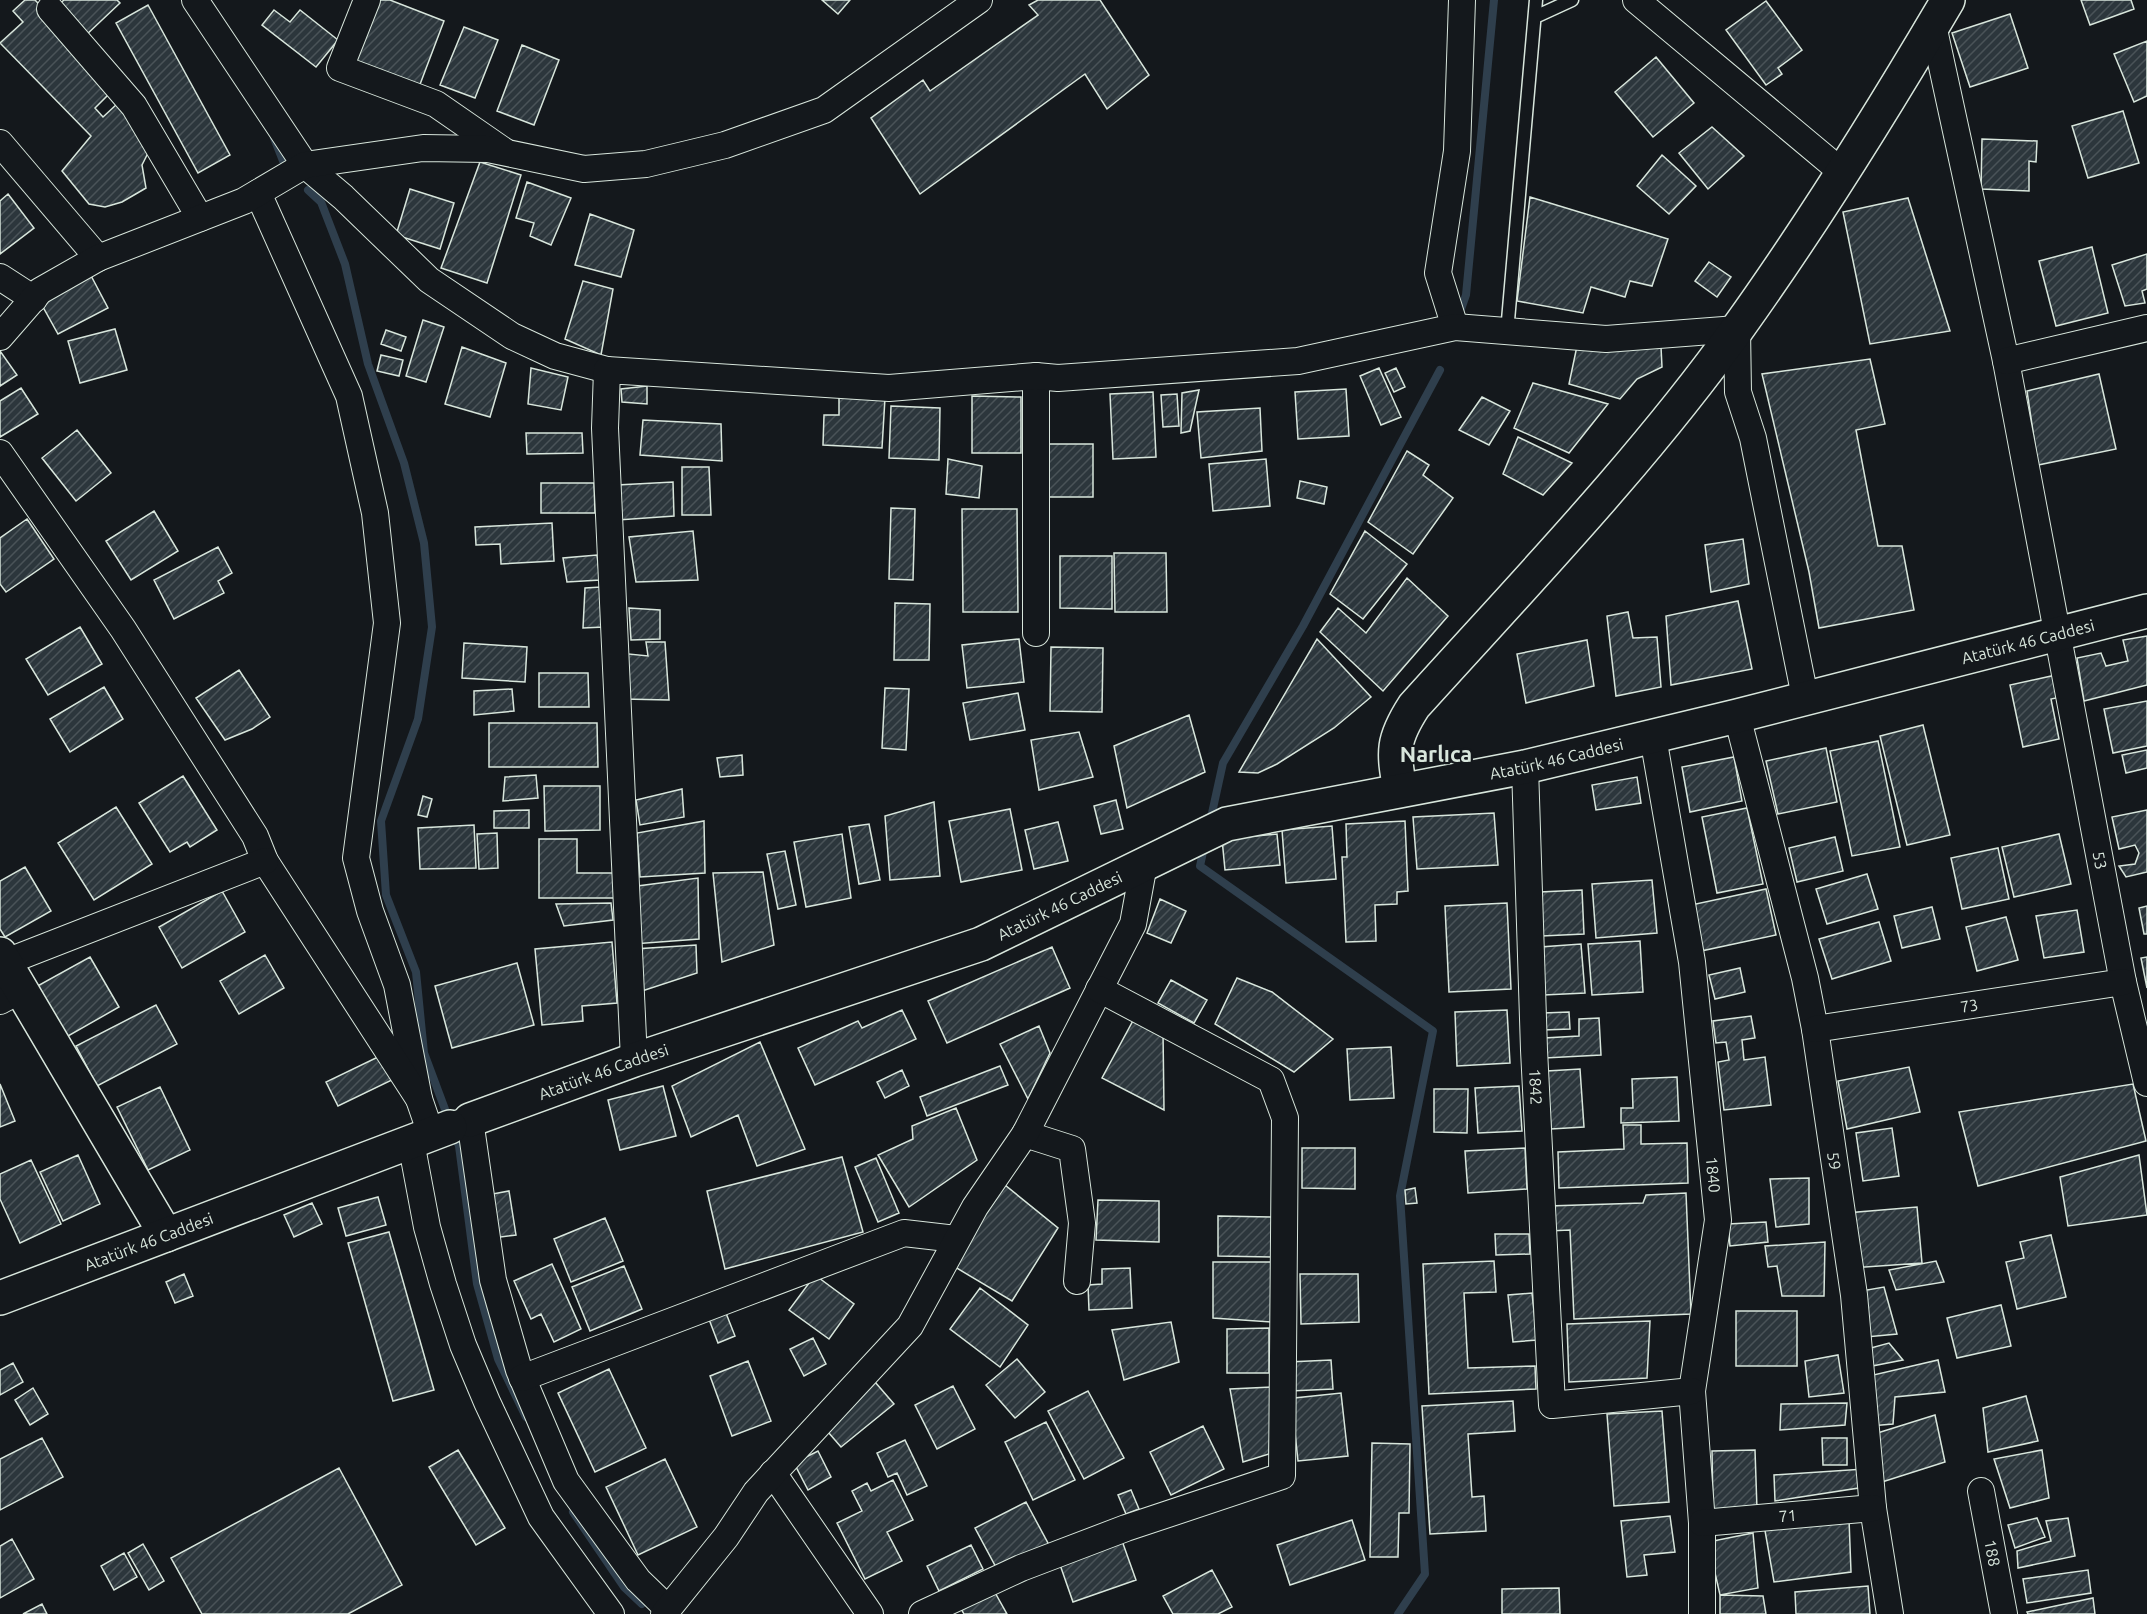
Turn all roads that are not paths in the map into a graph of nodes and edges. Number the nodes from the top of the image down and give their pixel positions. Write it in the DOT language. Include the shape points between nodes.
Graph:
graph roads {
  1 [pos="195,0"];
  2 [pos="367,0"];
  3 [pos="979,0"];
  4 [pos="1462,0"];
  5 [pos="1536,0"];
  6 [pos="1572,0"];
  7 [pos="1636,0"];
  8 [pos="50,9"];
  9 [pos="1940,13"];
  10 [pos="1535,17"];
  11 [pos="0,143"];
  12 [pos="507,153"];
  13 [pos="305,165"];
  14 [pos="1843,173"];
  15 [pos="258,193"];
  16 [pos="200,218"];
  17 [pos="98,258"];
  18 [pos="0,278"];
  19 [pos="34,299"];
  20 [pos="1455,327"];
  21 [pos="2147,328"];
  22 [pos="1737,329"];
  23 [pos="1507,332"];
  24 [pos="0,338"];
  25 [pos="2006,361"];
  26 [pos="607,370"];
  27 [pos="1036,376"];
  28 [pos="0,453"];
  29 [pos="2147,611"];
  30 [pos="1036,633"];
  31 [pos="2057,635"];
  32 [pos="1805,697"];
  33 [pos="1737,716"];
  34 [pos="1653,737"];
  35 [pos="1525,767"];
  36 [pos="1400,790"];
  37 [pos="265,861"];
  38 [pos="1144,864"];
  39 [pos="3,958"];
  40 [pos="2123,982"];
  41 [pos="1099,989"];
  42 [pos="11,995"];
  43 [pos="1815,1029"];
  44 [pos="634,1060"];
  45 [pos="2147,1083"];
  46 [pos="419,1099"];
  47 [pos="440,1130"];
  48 [pos="1025,1134"];
  49 [pos="166,1235"];
  50 [pos="956,1239"];
  51 [pos="1077,1281"];
  52 [pos="0,1299"];
  53 [pos="522,1378"];
  54 [pos="1692,1391"];
  55 [pos="773,1473"];
  56 [pos="1981,1491"];
  57 [pos="1873,1508"];
  58 [pos="1702,1523"];
  59 [pos="666,1611"];
  60 [pos="611,1614"];
  61 [pos="870,1614"];
  62 [pos="922,1614"];
  63 [pos="1702,1614"];
  64 [pos="1890,1614"];
  65 [pos="2004,1614"];
  1 -- 13 [label="street"];
  2 -- 12 [label="street" via="340,68 436,104"];
  3 -- 12 [label="street" via="824,110 725,145 646,164 584,169"];
  4 -- 20 [label="street" via="1457,151 1438,273"];
  5 -- 10 [label="lane"];
  6 -- 10 [label="lane"];
  7 -- 14 [label="street"];
  8 -- 16 [label="street" via="134,106"];
  9 -- 14 [label="street"];
  9 -- 25 [label="street, 53"];
  10 -- 23 [label="lane"];
  11 -- 17 [label="street"];
  12 -- 13 [label="street" via="423,148"];
  13 -- 15 [label="street"];
  13 -- 26 [label="street" via="438,286 512,336 555,356"];
  14 -- 22 [label="street"];
  15 -- 16 [label="street"];
  15 -- 46 [label="street" via="349,396 375,513 387,623 356,858 397,985"];
  16 -- 17 [label="street"];
  17 -- 19 [label="street" via="40,291"];
  18 -- 19 [label="street"];
  19 -- 24 [label="street"];
  20 -- 23 [label="street"];
  20 -- 27 [label="street" via="1298,361 1058,378"];
  21 -- 25 [label="street"];
  22 -- 23 [label="street" via="1606,339"];
  22 -- 32 [label="street" via="1738,392 1753,438"];
  22 -- 36 [label="street" via="1632,463 1414,706 1398,730 1394,758"];
  25 -- 31 [label="street, 53"];
  26 -- 27 [label="street" via="889,388"];
  26 -- 44 [label="street" via="605,428"];
  27 -- 30 [label="street"];
  28 -- 37 [label="street" via="123,629 255,836"];
  29 -- 31 [label="street, Atatürk 46 Caddesi"];
  31 -- 32 [label="street, Atatürk 46 Caddesi"];
  31 -- 40 [label="street, 53"];
  32 -- 33 [label="street, Atatürk 46 Caddesi"];
  33 -- 34 [label="street, Atatürk 46 Caddesi"];
  33 -- 43 [label="street, 59"];
  34 -- 35 [label="street, Atatürk 46 Caddesi"];
  34 -- 54 [label="street, 1840" via="1692,962 1718,1220"];
  35 -- 36 [label="street, Atatürk 46 Caddesi"];
  35 -- 54 [label="street, 1842" via="1552,1405"];
  36 -- 38 [label="street, Atatürk 46 Caddesi" via="1207,833"];
  37 -- 39 [label="street"];
  37 -- 46 [label="street"];
  38 -- 41 [label="street" via="1132,924"];
  38 -- 44 [label="street, Atatürk 46 Caddesi" via="981,944"];
  39 -- 42 [label="street"];
  40 -- 43 [label="street, 73"];
  40 -- 45 [label="street, 53"];
  41 -- 48 [label="street"];
  41 -- 62 [label="street" via="1271,1080 1285,1118 1282,1476 1021,1568"];
  42 -- 49 [label="street"];
  43 -- 57 [label="street, 59" via="1854,1295"];
  44 -- 47 [label="street, Atatürk 46 Caddesi"];
  46 -- 47 [label="street"];
  47 -- 49 [label="street, Atatürk 46 Caddesi"];
  47 -- 53 [label="street" via="493,1280"];
  47 -- 60 [label="street" via="427,1227 463,1345 541,1517"];
  48 -- 50 [label="street"];
  48 -- 51 [label="street" via="1072,1149 1082,1223"];
  49 -- 52 [label="street, Atatürk 46 Caddesi"];
  50 -- 53 [label="street" via="904,1233"];
  50 -- 55 [label="street" via="910,1326"];
  53 -- 59 [label="street" via="566,1481 638,1580"];
  54 -- 58 [label="street, 1840"];
  55 -- 59 [label="street"];
  55 -- 61 [label="street"];
  56 -- 65 [label="street, 188"];
  57 -- 58 [label="street, 71"];
  57 -- 64 [label="street, 59"];
  58 -- 63 [label="street, 1840"];
}
